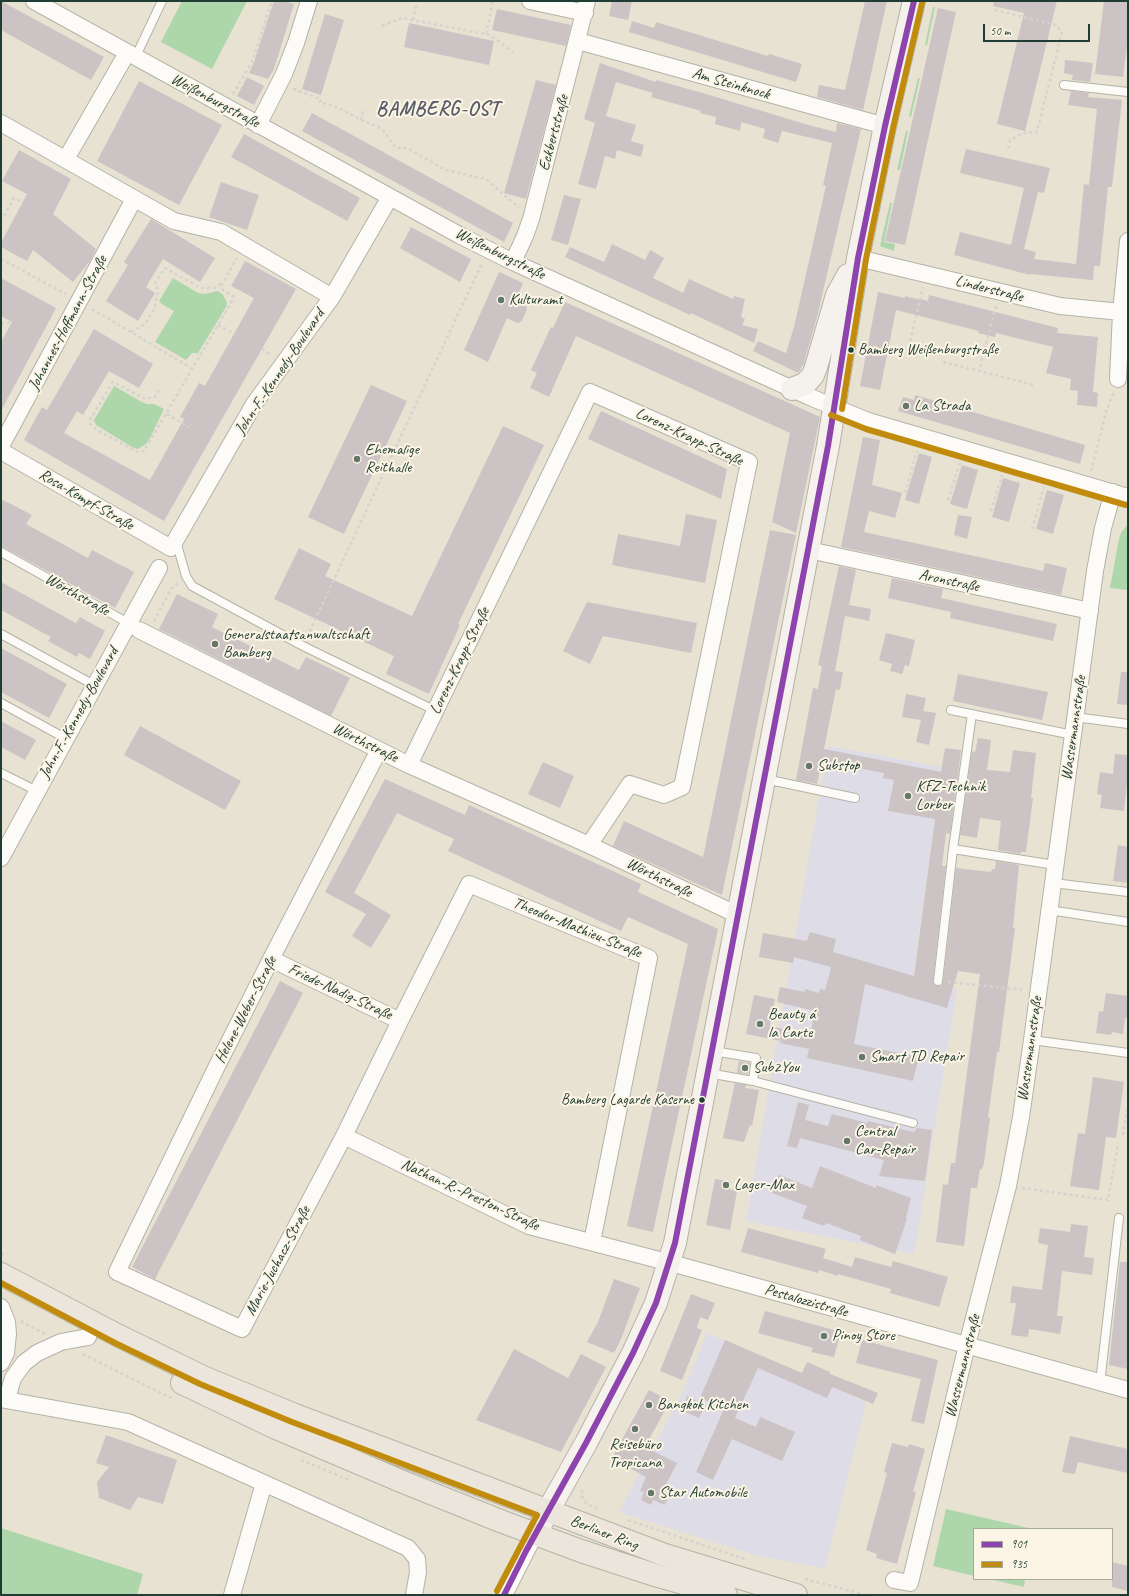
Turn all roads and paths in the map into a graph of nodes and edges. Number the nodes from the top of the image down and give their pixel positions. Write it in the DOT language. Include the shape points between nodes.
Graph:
graph roads {
  1 [pos="34,1"];
  2 [pos="162,1"];
  3 [pos="272,1"];
  4 [pos="309,1"];
  5 [pos="417,1"];
  6 [pos="493,1"];
  7 [pos="530,1"];
  8 [pos="914,1"];
  9 [pos="586,7"];
  10 [pos="995,10"];
  11 [pos="413,20"];
  12 [pos="382,26"];
  13 [pos="486,34"];
  14 [pos="578,41"];
  15 [pos="513,52"];
  16 [pos="131,55"];
  17 [pos="1064,84"];
  18 [pos="279,85"];
  19 [pos="1128,92"];
  20 [pos="226,107"];
  21 [pos="363,111"];
  22 [pos="361,120"];
  23 [pos="1,123"];
  24 [pos="258,125"];
  25 [pos="885,126"];
  26 [pos="1008,150"];
  27 [pos="66,159"];
  28 [pos="390,197"];
  29 [pos="134,199"];
  30 [pos="23,202"];
  31 [pos="531,219"];
  32 [pos="1,221"];
  33 [pos="245,246"];
  34 [pos="488,250"];
  35 [pos="1128,250"];
  36 [pos="858,258"];
  37 [pos="1,259"];
  38 [pos="513,262"];
  39 [pos="926,274"];
  40 [pos="223,282"];
  41 [pos="999,292"];
  42 [pos="1125,293"];
  43 [pos="332,297"];
  44 [pos="79,301"];
  45 [pos="1121,312"];
  46 [pos="12,322"];
  47 [pos="1,324"];
  48 [pos="218,324"];
  49 [pos="131,332"];
  50 [pos="235,334"];
  51 [pos="910,341"];
  52 [pos="943,362"];
  53 [pos="193,369"];
  54 [pos="979,371"];
  55 [pos="1123,380"];
  56 [pos="1034,385"];
  57 [pos="792,389"];
  58 [pos="159,390"];
  59 [pos="834,408"];
  60 [pos="167,414"];
  61 [pos="189,427"];
  62 [pos="922,436"];
  63 [pos="1,446"];
  64 [pos="965,449"];
  65 [pos="1,451"];
  66 [pos="1006,461"];
  67 [pos="1048,474"];
  68 [pos="1088,485"];
  69 [pos="1113,492"];
  70 [pos="905,493"];
  71 [pos="1128,496"];
  72 [pos="948,500"];
  73 [pos="991,511"];
  74 [pos="1032,529"];
  75 [pos="173,544"];
  76 [pos="808,550"];
  77 [pos="1,552"];
  78 [pos="159,568"];
  79 [pos="186,576"];
  80 [pos="1090,612"];
  81 [pos="138,629"];
  82 [pos="1,634"];
  83 [pos="303,646"];
  84 [pos="94,685"];
  85 [pos="1,703"];
  86 [pos="951,710"];
  87 [pos="436,711"];
  88 [pos="972,714"];
  89 [pos="1075,717"];
  90 [pos="1128,724"];
  91 [pos="1073,735"];
  92 [pos="65,738"];
  93 [pos="378,750"];
  94 [pos="409,765"];
  95 [pos="1,773"];
  96 [pos="764,779"];
  97 [pos="37,791"];
  98 [pos="855,798"];
  99 [pos="5,841"];
  100 [pos="590,845"];
  101 [pos="953,850"];
  102 [pos="1,858"];
  103 [pos="1055,865"];
  104 [pos="1052,883"];
  105 [pos="1128,892"];
  106 [pos="1049,910"];
  107 [pos="738,915"];
  108 [pos="1128,922"];
  109 [pos="271,959"];
  110 [pos="938,981"];
  111 [pos="1038,991"];
  112 [pos="400,1021"];
  113 [pos="1032,1040"];
  114 [pos="712,1051"];
  115 [pos="1128,1054"];
  116 [pos="708,1074"];
  117 [pos="753,1081"];
  118 [pos="1128,1104"];
  119 [pos="913,1123"];
  120 [pos="1123,1135"];
  121 [pos="344,1136"];
  122 [pos="1118,1143"];
  123 [pos="1008,1186"];
  124 [pos="1119,1218"];
  125 [pos="592,1242"];
  126 [pos="1,1253"];
  127 [pos="669,1263"];
  128 [pos="4,1266"];
  129 [pos="117,1272"];
  130 [pos="1,1290"];
  131 [pos="1,1307"];
  132 [pos="88,1337"];
  133 [pos="967,1345"];
  134 [pos="1,1363"];
  135 [pos="1100,1383"];
  136 [pos="1128,1390"];
  137 [pos="4,1399"];
  138 [pos="264,1483"];
  139 [pos="582,1484"];
  140 [pos="587,1504"];
  141 [pos="582,1506"];
  142 [pos="548,1511"];
  143 [pos="603,1511"];
  144 [pos="621,1518"];
  145 [pos="535,1534"];
  146 [pos="746,1560"];
  147 [pos="894,1580"];
  148 [pos="797,1586"];
  149 [pos="232,1595"];
  150 [pos="414,1595"];
  151 [pos="504,1595"];
  152 [pos="726,1595"];
  153 [pos="866,1595"];
  1 -- 16 [label="street, Weißenburgstraße"];
  2 -- 16 [label="lane"];
  3 -- 20 [label="path" via="253,60"];
  4 -- 18 [label="street"];
  5 -- 11 [label="path"];
  6 -- 13 [label="path"];
  7 -- 9 [label="street"];
  8 -- 25 [label="street"];
  9 -- 14 [label="street, Eckbertstraße"];
  10 -- 26 [label="path" via="1056,24 1062,32 1037,131 1032,134 1020,134 1010,140"];
  11 -- 12 [label="path" via="402,18"];
  11 -- 13 [label="path"];
  13 -- 15 [label="path"];
  14 -- 25 [label="street, Am Steinknock"];
  14 -- 31 [label="street, Eckbertstraße"];
  16 -- 20 [label="street, Weißenburgstraße"];
  16 -- 27 [label="street"];
  17 -- 19 [label="lane"];
  18 -- 22 [label="path" via="321,99 320,102 339,108"];
  18 -- 24 [label="street"];
  20 -- 24 [label="street, Weißenburgstraße"];
  21 -- 22 [label="path"];
  22 -- 31 [label="path" via="381,128 396,148 407,148 446,170 486,179"];
  23 -- 27 [label="street"];
  24 -- 28 [label="street, Weißenburgstraße"];
  25 -- 36 [label="street"];
  27 -- 29 [label="street"];
  28 -- 34 [label="street, Weißenburgstraße"];
  28 -- 43 [label="street, John-F.-Kennedy-Boulevard"];
  29 -- 33 [label="street" via="174,221 221,232"];
  29 -- 44 [label="street, Johannes-Hoffmann-Straße"];
  30 -- 32 [label="path" via="14,198"];
  31 -- 38 [label="street, Eckbertstraße"];
  33 -- 40 [label="path"];
  33 -- 43 [label="street"];
  34 -- 38 [label="street, Weißenburgstraße"];
  34 -- 83 [label="path"];
  35 -- 42 [label="street"];
  36 -- 39 [label="street, Linderstraße"];
  36 -- 57 [label="street" via="837,295 813,375 805,384"];
  36 -- 59 [label="street"];
  37 -- 44 [label="path"];
  38 -- 57 [label="street, Weißenburgstraße"];
  39 -- 41 [label="street, Linderstraße"];
  39 -- 51 [label="path"];
  40 -- 48 [label="path" via="223,290 233,296"];
  40 -- 49 [label="path" via="214,288 201,288 165,268 155,283 158,291 154,310 145,324"];
  41 -- 45 [label="street, Linderstraße" via="1060,306"];
  41 -- 54 [label="path"];
  42 -- 45 [label="street"];
  43 -- 75 [label="street, John-F.-Kennedy-Boulevard" via="254,404"];
  44 -- 49 [label="path"];
  44 -- 63 [label="street, Johannes-Hoffmann-Straße"];
  45 -- 55 [label="street"];
  46 -- 47 [label="path"];
  48 -- 50 [label="path"];
  48 -- 53 [label="path"];
  49 -- 53 [label="path"];
  52 -- 54 [label="path"];
  53 -- 60 [label="path"];
  54 -- 56 [label="path"];
  55 -- 68 [label="path" via="1106,412"];
  57 -- 59 [label="street, Weißenburgstraße"];
  58 -- 60 [label="path" via="155,396 145,399 113,382 90,424 138,452 144,451 149,445"];
  59 -- 62 [label="street, Weißenburgstraße" via="868,421"];
  59 -- 76 [label="street"];
  60 -- 61 [label="path"];
  62 -- 64 [label="street, Weißenburgstraße"];
  62 -- 70 [label="path"];
  64 -- 66 [label="street, Weißenburgstraße"];
  64 -- 72 [label="path"];
  65 -- 75 [label="street, Rosa-Kempf-Straße"];
  66 -- 67 [label="street, Weißenburgstraße"];
  66 -- 73 [label="path"];
  67 -- 68 [label="street, Weißenburgstraße"];
  67 -- 74 [label="path"];
  68 -- 69 [label="street, Weißenburgstraße"];
  69 -- 71 [label="street, Weißenburgstraße"];
  69 -- 80 [label="street, Wassermannstraße" via="1103,528"];
  75 -- 79 [label="lane"];
  76 -- 80 [label="street, Aronstraße"];
  76 -- 96 [label="street"];
  77 -- 81 [label="lane, Wörthstraße"];
  78 -- 81 [label="street, John-F.-Kennedy-Boulevard"];
  79 -- 81 [label="path" via="171,589"];
  79 -- 83 [label="lane" via="192,586"];
  80 -- 89 [label="street, Wassermannstraße"];
  81 -- 84 [label="street, John-F.-Kennedy-Boulevard"];
  81 -- 93 [label="street, Wörthstraße"];
  82 -- 84 [label="lane"];
  83 -- 87 [label="lane"];
  84 -- 92 [label="street, John-F.-Kennedy-Boulevard"];
  85 -- 92 [label="lane"];
  86 -- 88 [label="lane"];
  87 -- 94 [label="street, Lorenz-Krapp-Straße"];
  87 -- 100 [label="street, Lorenz-Krapp-Straße" via="590,392 749,462 682,787 664,795 630,784"];
  88 -- 91 [label="lane"];
  88 -- 101 [label="lane"];
  89 -- 90 [label="lane"];
  89 -- 91 [label="street, Wassermannstraße"];
  91 -- 103 [label="street, Wassermannstraße"];
  92 -- 97 [label="street, John-F.-Kennedy-Boulevard"];
  93 -- 94 [label="street, Wörthstraße"];
  93 -- 109 [label="street, Helene-Weber-Straße"];
  94 -- 100 [label="street, Wörthstraße"];
  95 -- 97 [label="lane"];
  96 -- 98 [label="lane"];
  96 -- 107 [label="street"];
  97 -- 99 [label="street, John-F.-Kennedy-Boulevard"];
  99 -- 102 [label="street, John-F.-Kennedy-Boulevard"];
  100 -- 107 [label="street, Wörthstraße"];
  101 -- 103 [label="lane"];
  101 -- 110 [label="lane"];
  103 -- 104 [label="street, Wassermannstraße"];
  104 -- 105 [label="lane"];
  104 -- 106 [label="street, Wassermannstraße"];
  106 -- 108 [label="lane"];
  106 -- 111 [label="street, Wassermannstraße"];
  107 -- 114 [label="street"];
  109 -- 112 [label="street, Friede-Nadig-Straße"];
  109 -- 129 [label="street, Helene-Weber-Straße"];
  110 -- 111 [label="path"];
  111 -- 113 [label="street, Wassermannstraße"];
  112 -- 121 [label="street, Friede-Nadig-Straße"];
  112 -- 125 [label="street, Theodor-Mathieu-Straße" via="469,884 648,958"];
  113 -- 115 [label="lane"];
  113 -- 123 [label="street, Wassermannstraße"];
  114 -- 116 [label="street"];
  114 -- 117 [label="lane" via="756,1058"];
  116 -- 117 [label="lane"];
  116 -- 127 [label="street"];
  117 -- 119 [label="lane"];
  118 -- 120 [label="path"];
  121 -- 125 [label="street, Nathan-R.-Preston-Straße" via="529,1226"];
  121 -- 129 [label="street, Marie-Juchacz-Straße" via="242,1329"];
  122 -- 123 [label="path" via="1108,1200"];
  123 -- 133 [label="street, Wassermannstraße"];
  124 -- 135 [label="lane"];
  125 -- 127 [label="street, Nathan-R.-Preston-Straße"];
  126 -- 128 [label="path"];
  127 -- 133 [label="street, Pestalozzistraße"];
  127 -- 142 [label="street" via="656,1303 633,1353"];
  128 -- 142 [label="main road, Berliner Ring" via="118,1336 203,1377 294,1415"];
  130 -- 132 [label="main road, Berliner Ring"];
  131 -- 134 [label="street" via="7,1322 8,1334 6,1353"];
  132 -- 137 [label="street" via="61,1342 37,1353 24,1363 13,1378"];
  132 -- 145 [label="main road, Berliner Ring" via="276,1428"];
  133 -- 135 [label="street, Pestalozzistraße"];
  133 -- 147 [label="street, Wassermannstraße" via="910,1583"];
  135 -- 136 [label="street, Pestalozzistraße"];
  137 -- 138 [label="street" via="128,1422"];
  138 -- 149 [label="street"];
  138 -- 150 [label="street" via="408,1548 417,1559 418,1572"];
  139 -- 140 [label="path" via="582,1497"];
  140 -- 141 [label="path"];
  140 -- 143 [label="path"];
  142 -- 145 [label="street"];
  142 -- 148 [label="main road, Berliner Ring" via="665,1556"];
  144 -- 146 [label="path"];
  145 -- 151 [label="street"];
  145 -- 152 [label="main road, Berliner Ring" via="658,1576"];
  148 -- 153 [label="path"];
}
